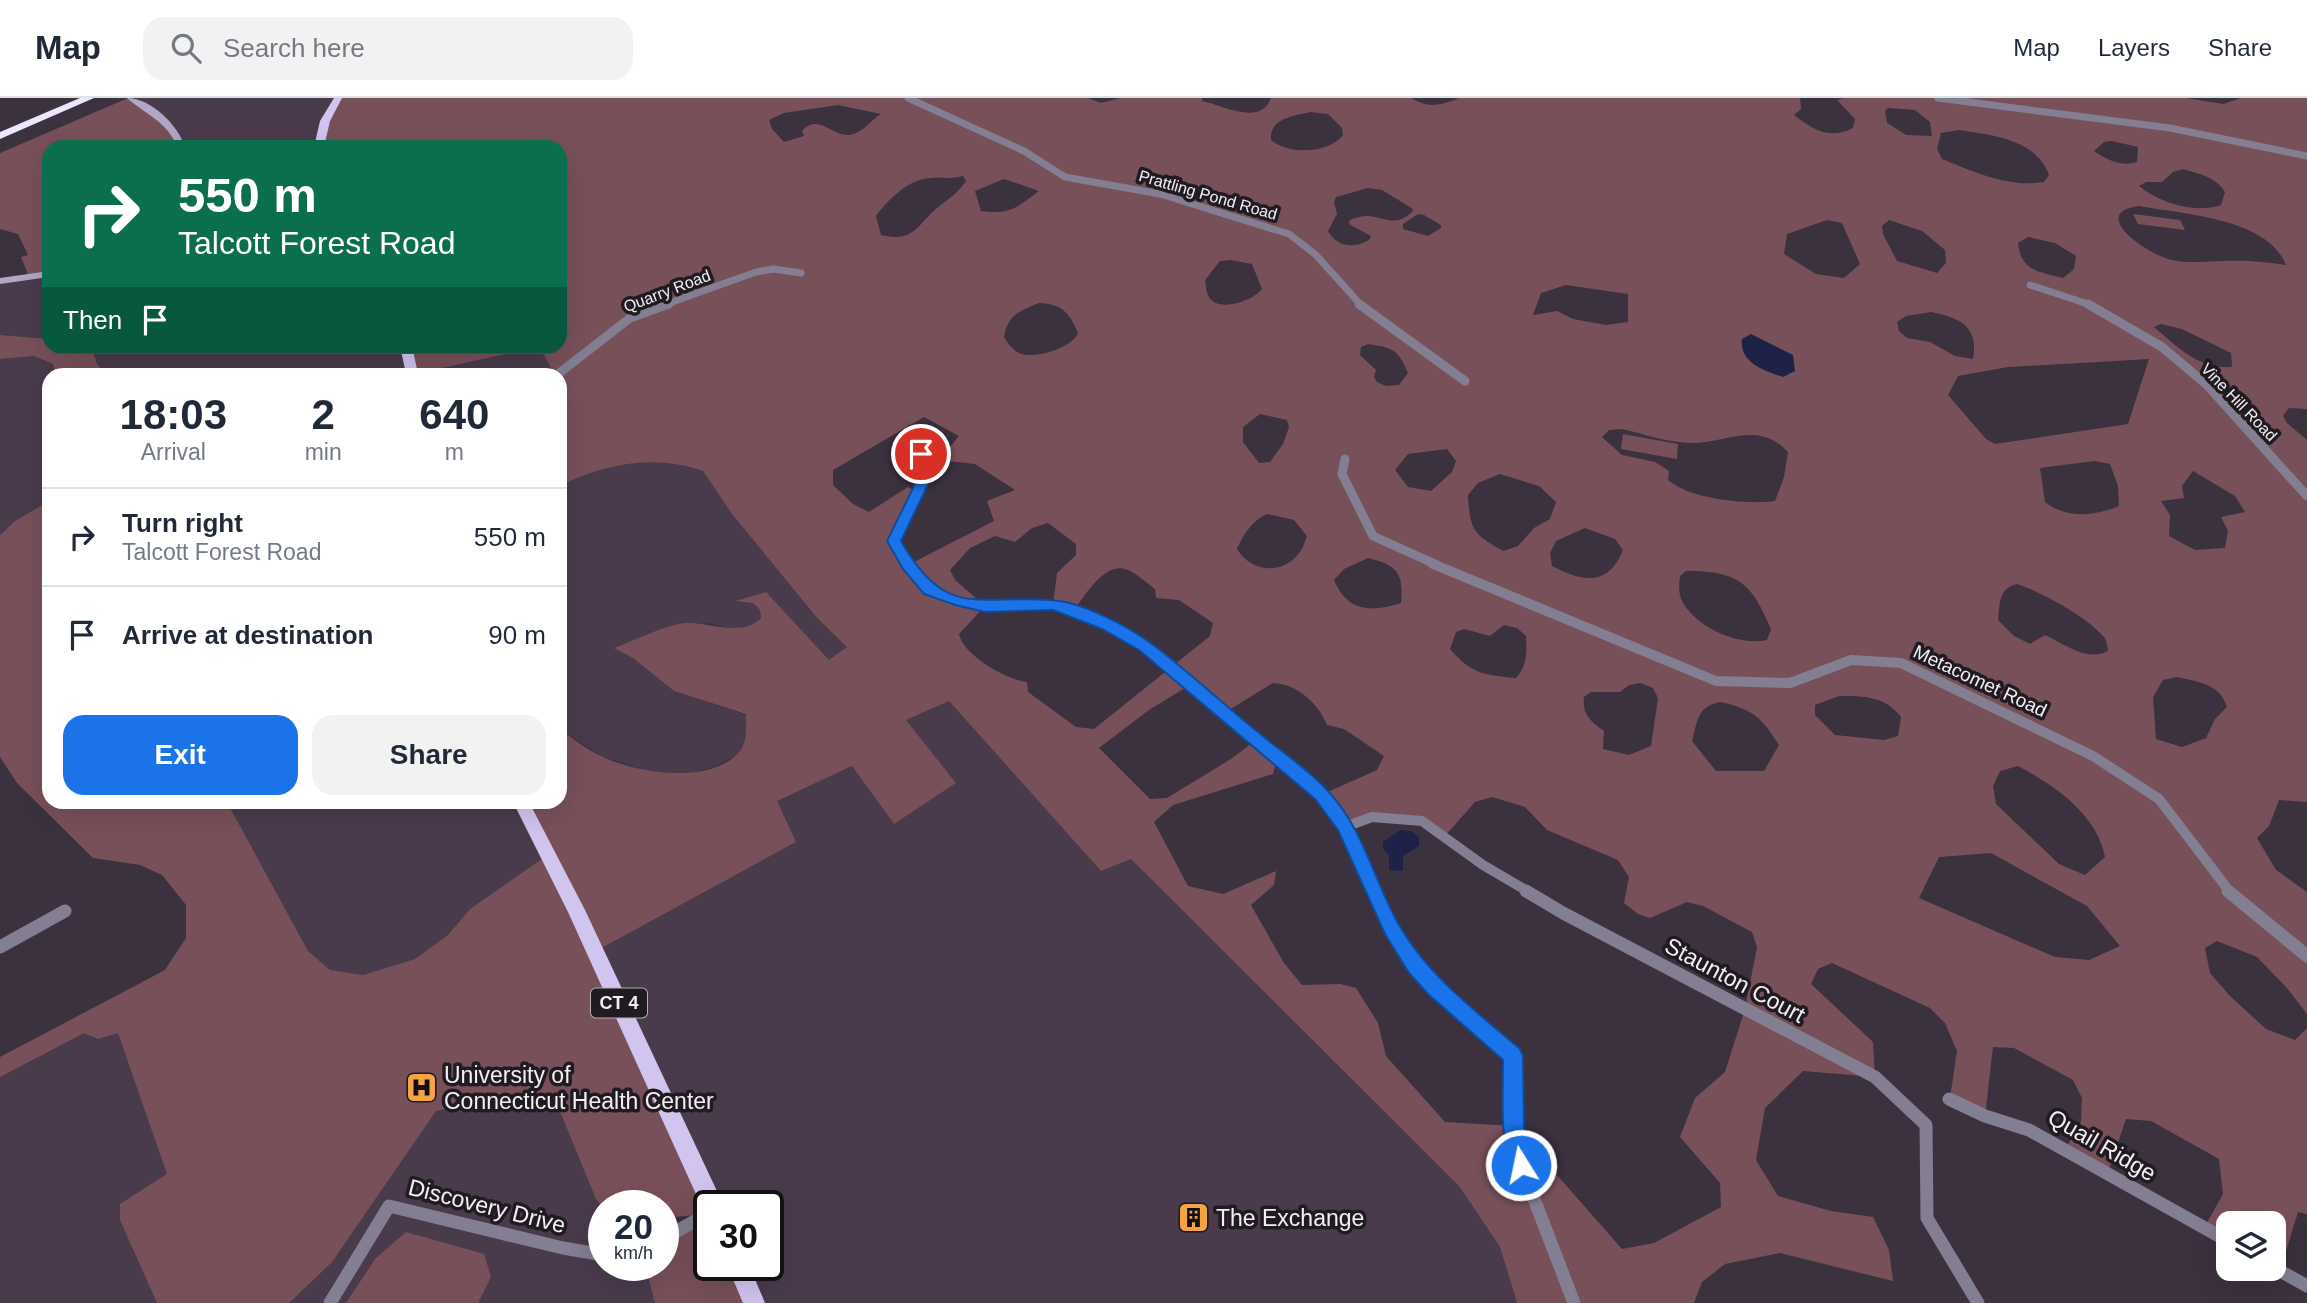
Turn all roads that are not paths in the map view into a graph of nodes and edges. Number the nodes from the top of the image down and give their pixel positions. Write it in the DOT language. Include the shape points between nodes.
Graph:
graph roads {
  1 [pos="71,98"];
  2 [pos="89,98"];
  3 [pos="131,98"];
  4 [pos="338,98"];
  5 [pos="908,98"];
  6 [pos="1938,98"];
  7 [pos="0,128"];
  8 [pos="0,136"];
  9 [pos="179,140"];
  10 [pos="321,140"];
  11 [pos="2307,156"];
  12 [pos="801,273"];
  13 [pos="42,275"];
  14 [pos="0,281"];
  15 [pos="2030,285"];
  16 [pos="565,368"];
  17 [pos="1465,381"];
  18 [pos="921,454"];
  19 [pos="1345,459"];
  20 [pos="2307,496"];
  21 [pos="526,809"];
  22 [pos="1345,827"];
  23 [pos="65,911"];
  24 [pos="0,947"];
  25 [pos="2307,956"];
  26 [pos="1949,1099"];
  27 [pos="706,1190"];
  28 [pos="2216,1234"];
  29 [pos="588,1252"];
  30 [pos="2286,1274"];
  31 [pos="745,1281"];
  32 [pos="2307,1286"];
  33 [pos="330,1303"];
  34 [pos="754,1303"];
  35 [pos="1574,1303"];
  36 [pos="1978,1303"];
  1 -- 7 [label="highway"];
  2 -- 8 [label="highway"];
  3 -- 9 [label="main road" via="169,126"];
  4 -- 10 [label="main road"];
  5 -- 17 [label="street, Prattling Pond Road" via="1024,151 1065,177 1160,194 1289,234 1315,254 1360,305"];
  6 -- 11 [label="street" via="2191,130"];
  12 -- 16 [label="street, Quarry Road" via="756,272 632,317"];
  13 -- 14 [label="main road"];
  15 -- 20 [label="street, Vine Hill Road" via="2089,304 2162,346 2207,386"];
  18 -- 22 [label="street" via="927,474 894,541 930,591 985,606 1053,605 1114,629 1144,647 1321,795"];
  19 -- 25 [label="street, Metacomet Road" via="1342,474 1373,536 1716,681 1790,683 1851,660 1901,663 2093,755 2159,799 2231,894"];
  21 -- 27 [label="main road, CT 4"];
  22 -- 35 [label="street" via="1391,929 1416,967 1513,1056 1514,1126 1521,1165"];
  22 -- 36 [label="street, Staunton Court" via="1372,817 1422,821 1483,866 1563,913 1875,1077 1926,1125 1927,1218"];
  23 -- 24 [label="street"];
  26 -- 28 [label="street, Quail Ridge" via="2029,1129"];
  29 -- 33 [label="street, Discovery Drive" via="389,1206"];
  30 -- 32 [label="street"];
  31 -- 34 [label="main road"];
}
